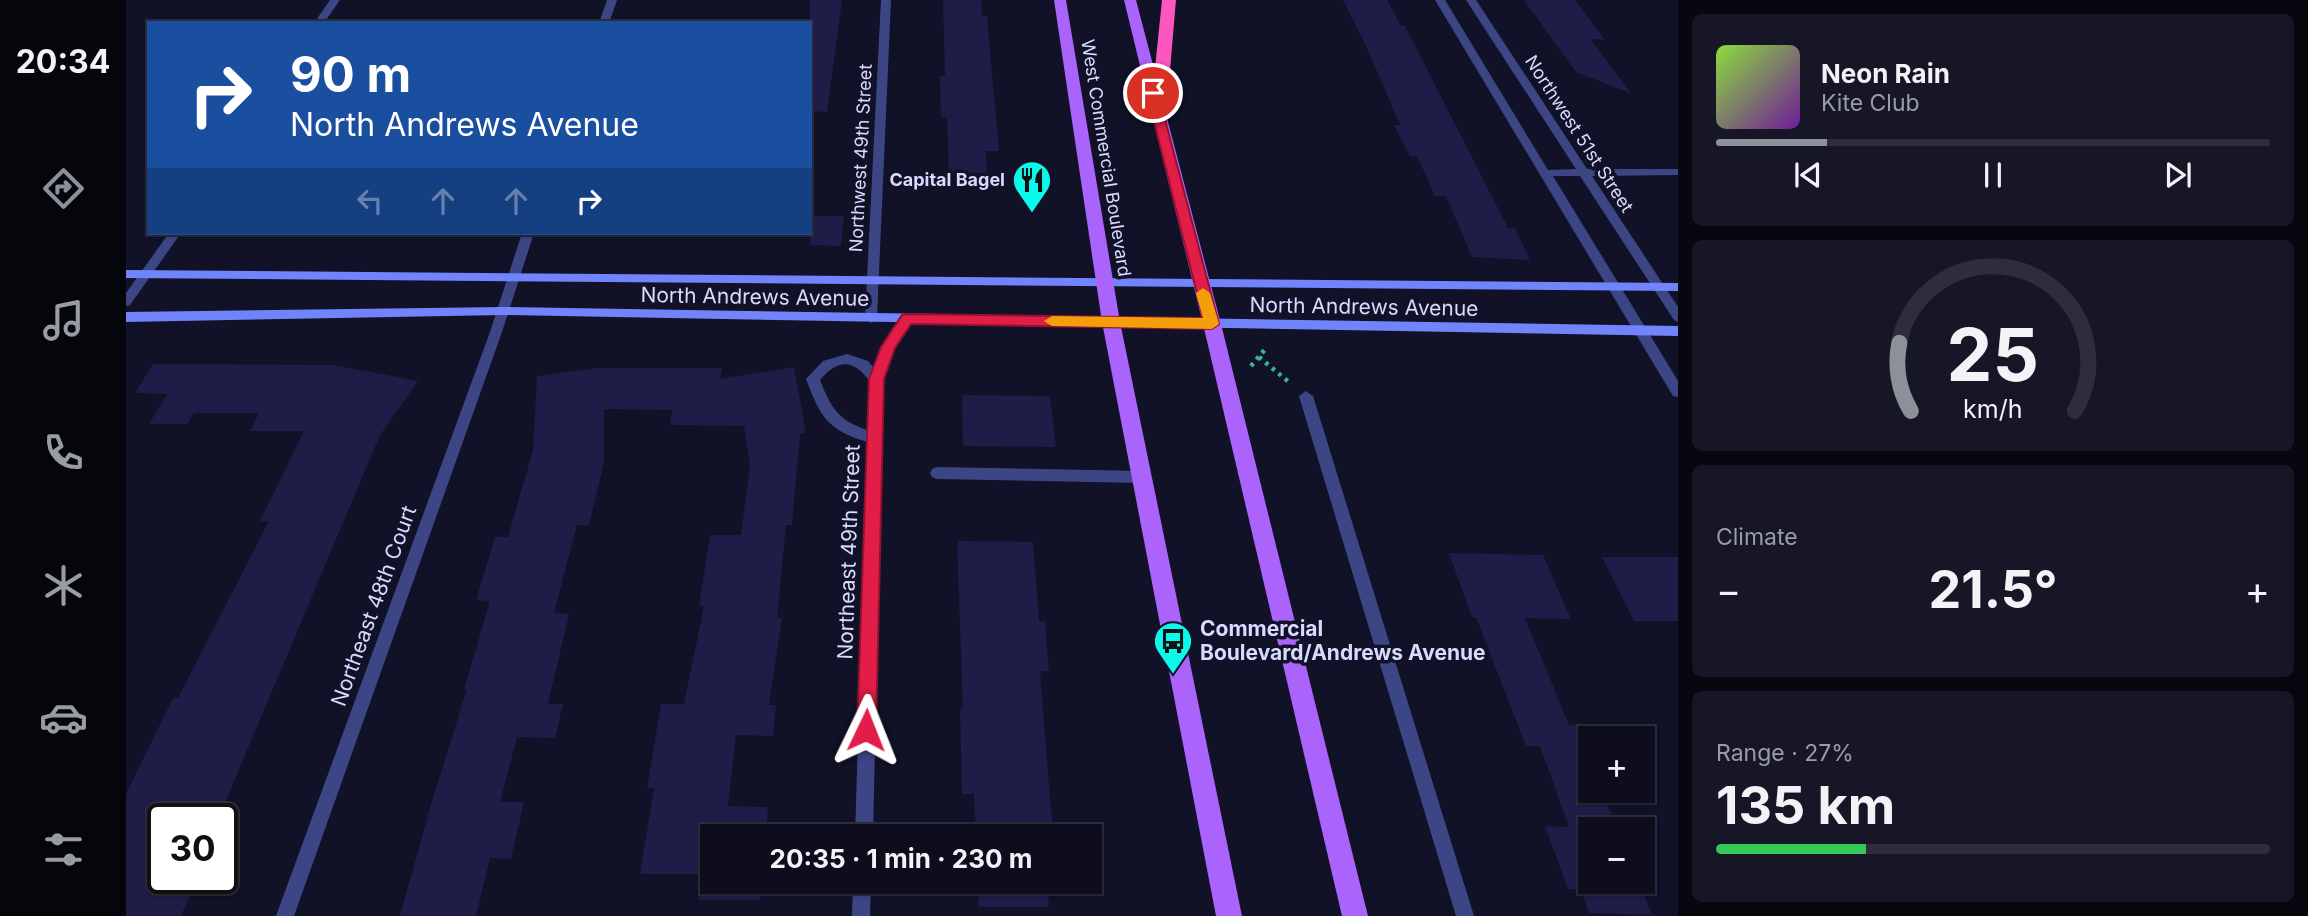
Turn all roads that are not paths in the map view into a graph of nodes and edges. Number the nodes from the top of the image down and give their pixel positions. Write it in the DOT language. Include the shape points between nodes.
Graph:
graph roads {
  1 [pos="335,0"];
  2 [pos="612,0"];
  3 [pos="886,0"];
  4 [pos="1060,0"];
  5 [pos="1130,0"];
  6 [pos="1169,0"];
  7 [pos="1440,0"];
  8 [pos="1471,0"];
  9 [pos="320,21"];
  10 [pos="605,21"];
  11 [pos="1158,117"];
  12 [pos="1678,172"];
  13 [pos="1546,173"];
  14 [pos="1585,174"];
  15 [pos="174,235"];
  16 [pos="527,235"];
  17 [pos="126,274"];
  18 [pos="147,274"];
  19 [pos="512,278"];
  20 [pos="873,279"];
  21 [pos="1104,282"];
  22 [pos="1200,283"];
  23 [pos="1613,286"];
  24 [pos="1658,286"];
  25 [pos="1678,287"];
  26 [pos="126,302"];
  27 [pos="503,311"];
  28 [pos="126,317"];
  29 [pos="1678,317"];
  30 [pos="871,318"];
  31 [pos="907,319"];
  32 [pos="1111,322"];
  33 [pos="1212,324"];
  34 [pos="1640,330"];
  35 [pos="1678,331"];
  36 [pos="876,379"];
  37 [pos="1678,392"];
  38 [pos="1306,396"];
  39 [pos="874,438"];
  40 [pos="937,473"];
  41 [pos="1142,477"];
  42 [pos="863,824"];
  43 [pos="862,894"];
  44 [pos="285,916"];
  45 [pos="861,916"];
  46 [pos="1229,916"];
  47 [pos="1355,916"];
  48 [pos="1465,916"];
  1 -- 9 [label="street"];
  2 -- 10 [label="street"];
  3 -- 20 [label="street, Northwest 49th Street"];
  4 -- 21 [label="main road, West Commercial Boulevard"];
  5 -- 11 [label="main road"];
  6 -- 11 [label="highway"];
  7 -- 13 [label="street"];
  8 -- 14 [label="street, Northwest 51st Street"];
  11 -- 22 [label="main road"];
  12 -- 14 [label="street"];
  13 -- 14 [label="street"];
  13 -- 23 [label="street"];
  14 -- 24 [label="street, Northwest 51st Street"];
  15 -- 18 [label="street"];
  16 -- 19 [label="street, Northeast 48th Court"];
  17 -- 18 [label="main road, North Andrews Avenue"];
  18 -- 19 [label="main road, North Andrews Avenue"];
  18 -- 26 [label="street"];
  19 -- 20 [label="main road, North Andrews Avenue"];
  19 -- 27 [label="street, Northeast 48th Court"];
  20 -- 21 [label="main road, North Andrews Avenue"];
  20 -- 30 [label="street, Northwest 49th Street"];
  21 -- 22 [label="main road, North Andrews Avenue"];
  21 -- 32 [label="main road, West Commercial Boulevard"];
  22 -- 23 [label="main road, North Andrews Avenue"];
  22 -- 33 [label="main road"];
  23 -- 24 [label="main road, North Andrews Avenue"];
  23 -- 34 [label="street"];
  24 -- 25 [label="main road, North Andrews Avenue"];
  24 -- 29 [label="street, Northwest 51st Street"];
  27 -- 28 [label="main road, North Andrews Avenue"];
  27 -- 30 [label="main road, North Andrews Avenue"];
  27 -- 44 [label="street, Northeast 48th Court"];
  30 -- 31 [label="main road, North Andrews Avenue"];
  31 -- 32 [label="main road, North Andrews Avenue"];
  31 -- 36 [label="street, Northeast 49th Street" via="888,347"];
  32 -- 33 [label="main road, North Andrews Avenue"];
  32 -- 41 [label="main road, West Commercial Boulevard"];
  33 -- 34 [label="main road, North Andrews Avenue"];
  33 -- 47 [label="main road"];
  34 -- 35 [label="main road, North Andrews Avenue"];
  34 -- 37 [label="street"];
  36 -- 39 [label="street, Northeast 49th Street"];
  36 -- 39 [label="street" via="863,363 843,358 820,367 813,379 826,415"];
  38 -- 48 [label="street"];
  39 -- 42 [label="street, Northeast 49th Street"];
  40 -- 41 [label="street"];
  41 -- 46 [label="main road, West Commercial Boulevard"];
  43 -- 45 [label="street"];
}
